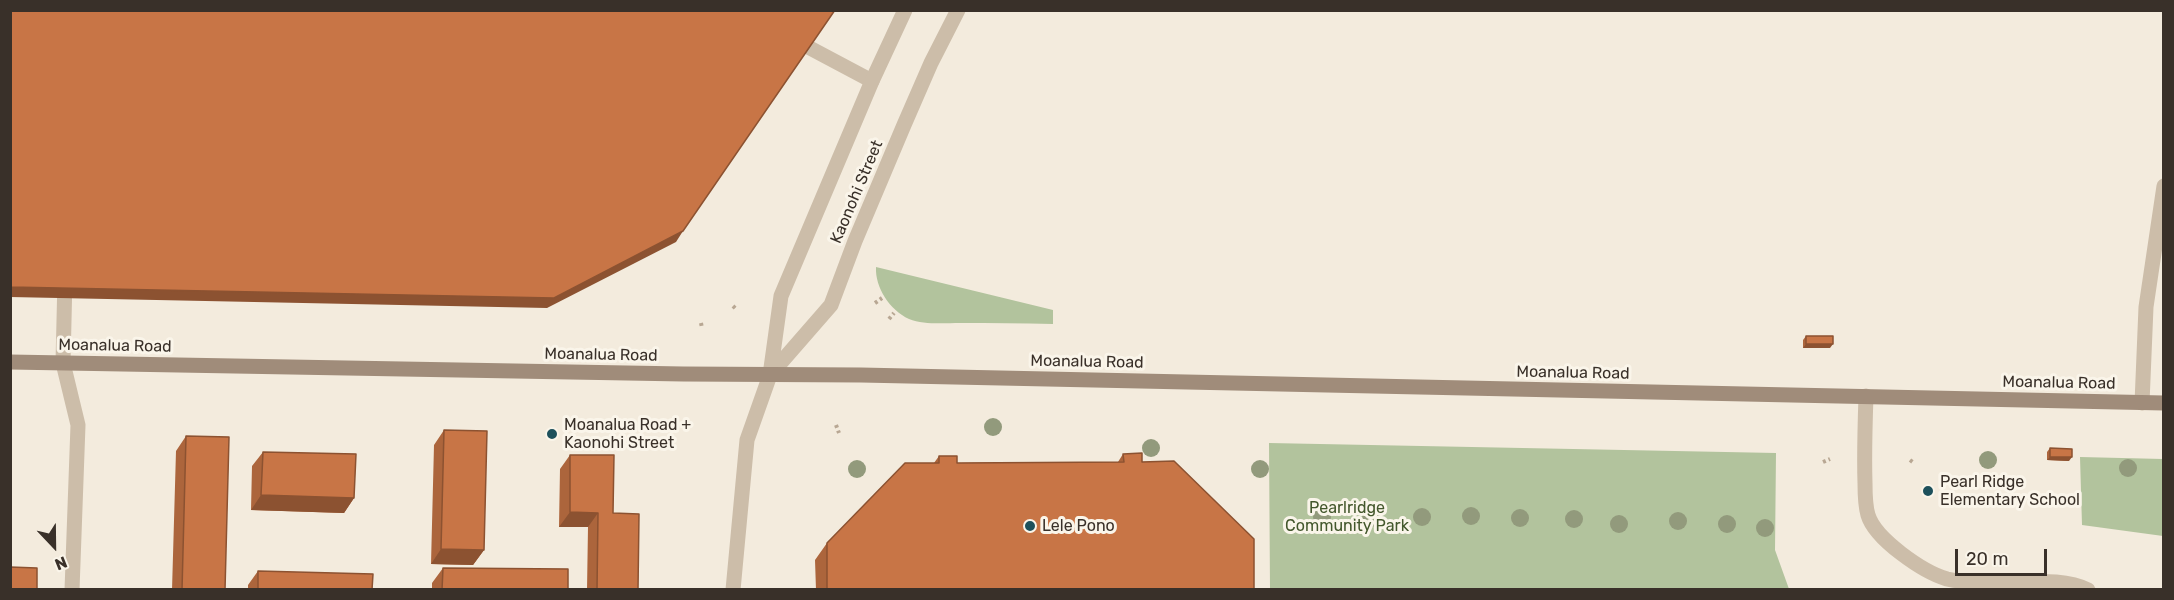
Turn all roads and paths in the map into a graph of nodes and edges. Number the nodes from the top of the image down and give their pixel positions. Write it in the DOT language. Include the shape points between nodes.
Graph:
graph roads {
  1 [pos="774,10"];
  2 [pos="905,10"];
  3 [pos="958,10"];
  4 [pos="872,81"];
  5 [pos="2163,186"];
  6 [pos="65,267"];
  7 [pos="882,298"];
  8 [pos="874,303"];
  9 [pos="894,313"];
  10 [pos="889,319"];
  11 [pos="10,362"];
  12 [pos="63,363"];
  13 [pos="770,375"];
  14 [pos="1866,396"];
  15 [pos="2142,403"];
  16 [pos="2163,404"];
  17 [pos="836,425"];
  18 [pos="838,433"];
  19 [pos="1830,459"];
  20 [pos="1823,462"];
  21 [pos="72,590"];
  22 [pos="733,590"];
  23 [pos="2088,590"];
  1 -- 4 [label="street" via="779,24 808,47"];
  2 -- 4 [label="street, Kaonohi Street"];
  3 -- 13 [label="street, Kaonohi Street" via="904,125 831,305"];
  4 -- 13 [label="street, Kaonohi Street" via="781,296"];
  5 -- 15 [label="street" via="2146,307"];
  6 -- 12 [label="street"];
  7 -- 8 [label="path"];
  9 -- 10 [label="path"];
  11 -- 12 [label="main road, Moanalua Road"];
  12 -- 13 [label="main road, Moanalua Road"];
  12 -- 21 [label="street" via="78,425"];
  13 -- 14 [label="main road, Moanalua Road"];
  13 -- 22 [label="street, Kaonohi Street" via="747,440"];
  14 -- 15 [label="main road, Moanalua Road"];
  14 -- 23 [label="street" via="1866,507 1874,529 1883,539 1947,579 2051,583"];
  15 -- 16 [label="main road, Moanalua Road"];
  17 -- 18 [label="path"];
  19 -- 20 [label="path"];
}
